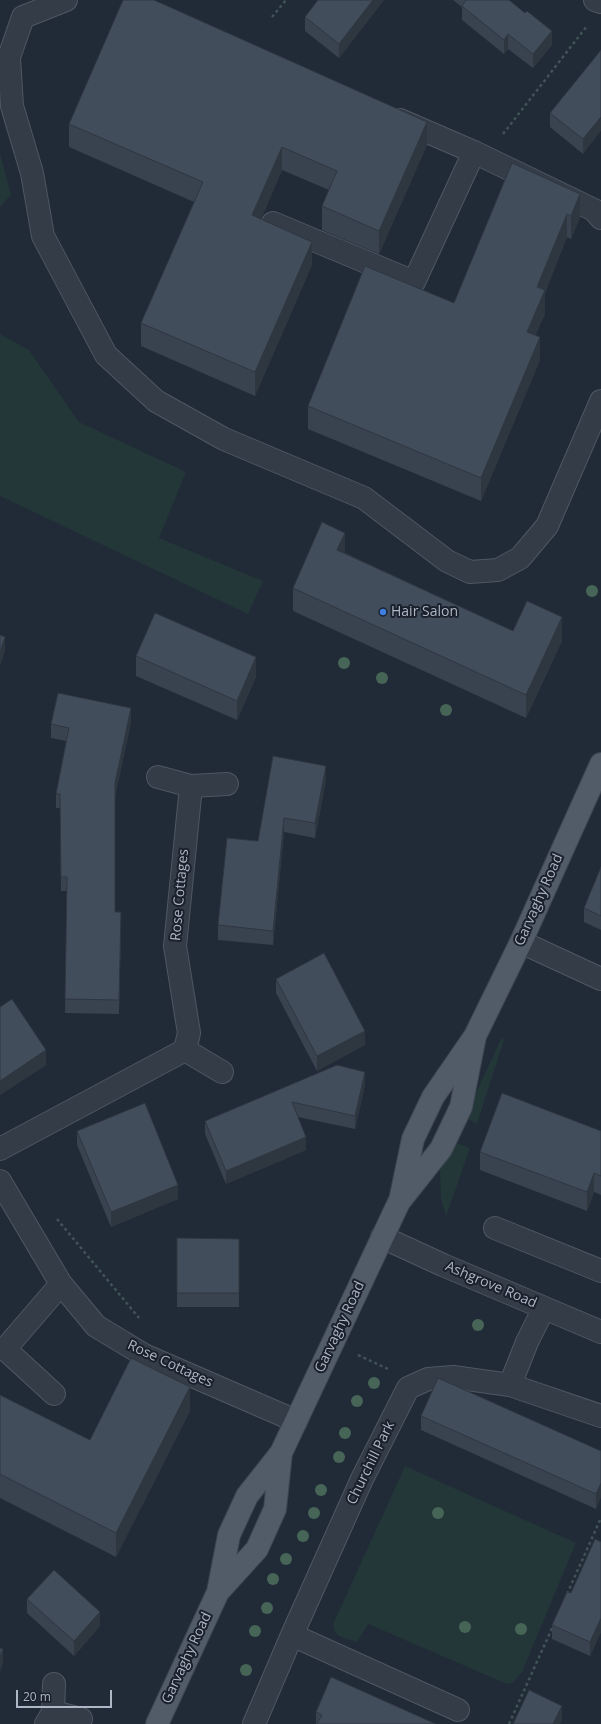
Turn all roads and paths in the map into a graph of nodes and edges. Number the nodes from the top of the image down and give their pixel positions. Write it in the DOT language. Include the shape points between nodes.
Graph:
graph roads {
  1 [pos="66,0"];
  2 [pos="286,0"];
  3 [pos="596,8"];
  4 [pos="272,17"];
  5 [pos="380,111"];
  6 [pos="502,136"];
  7 [pos="474,152"];
  8 [pos="601,218"];
  9 [pos="273,223"];
  10 [pos="601,401"];
  11 [pos="601,764"];
  12 [pos="158,778"];
  13 [pos="227,784"];
  14 [pos="191,786"];
  15 [pos="520,942"];
  16 [pos="601,979"];
  17 [pos="475,1036"];
  18 [pos="185,1050"];
  19 [pos="222,1072"];
  20 [pos="0,1149"];
  21 [pos="0,1181"];
  22 [pos="399,1202"];
  23 [pos="53,1213"];
  24 [pos="495,1228"];
  25 [pos="382,1237"];
  26 [pos="601,1271"];
  27 [pos="60,1284"];
  28 [pos="544,1308"];
  29 [pos="601,1332"];
  30 [pos="332,1344"];
  31 [pos="144,1355"];
  32 [pos="510,1385"];
  33 [pos="408,1388"];
  34 [pos="54,1394"];
  35 [pos="601,1416"];
  36 [pos="296,1421"];
  37 [pos="281,1453"];
  38 [pos="601,1518"];
  39 [pos="218,1592"];
  40 [pos="566,1596"];
  41 [pos="554,1624"];
  42 [pos="292,1635"];
  43 [pos="54,1684"];
  44 [pos="458,1710"];
  45 [pos="50,1718"];
  46 [pos="81,1719"];
  47 [pos="157,1724"];
  48 [pos="254,1724"];
  49 [pos="509,1724"];
  1 -- 10 [label="street" via="23,17 9,57 12,106 32,173 43,236 106,355 156,401 224,439 364,498 448,561 470,572 498,570 520,558 547,526"];
  2 -- 4 [label="path"];
  3 -- 6 [label="path" via="584,32"];
  5 -- 7 [label="street"];
  7 -- 8 [label="street" via="594,210"];
  7 -- 9 [label="street" via="414,282"];
  11 -- 15 [label="main road, Garvaghy Road"];
  12 -- 14 [label="street"];
  13 -- 14 [label="street"];
  14 -- 18 [label="street, Rose Cottages" via="175,946 189,1033"];
  15 -- 16 [label="street"];
  15 -- 17 [label="main road, Garvaghy Road"];
  17 -- 22 [label="main road, Garvaghy Road" via="433,1097 413,1139"];
  17 -- 22 [label="main road, Garvaghy Road" via="461,1107 441,1148"];
  18 -- 19 [label="street"];
  18 -- 20 [label="street"];
  21 -- 27 [label="street, Rose Cottages"];
  22 -- 25 [label="main road, Garvaghy Road"];
  23 -- 31 [label="path" via="144,1323"];
  24 -- 26 [label="street"];
  25 -- 28 [label="street, Ashgrove Road"];
  25 -- 30 [label="main road, Garvaghy Road"];
  27 -- 31 [label="street, Rose Cottages" via="96,1326"];
  27 -- 34 [label="street" via="5,1349"];
  28 -- 29 [label="street, Ashgrove Road"];
  28 -- 32 [label="street"];
  30 -- 33 [label="path" via="390,1370"];
  30 -- 36 [label="main road, Garvaghy Road"];
  31 -- 36 [label="street, Rose Cottages"];
  32 -- 33 [label="street" via="453,1377 428,1379"];
  32 -- 35 [label="street"];
  33 -- 42 [label="street, Churchill Park" via="362,1479"];
  36 -- 37 [label="main road, Garvaghy Road"];
  37 -- 39 [label="main road, Garvaghy Road" via="248,1496 229,1535"];
  37 -- 39 [label="main road, Garvaghy Road" via="275,1509 257,1549"];
  38 -- 40 [label="path"];
  39 -- 47 [label="main road, Garvaghy Road"];
  41 -- 49 [label="path"];
  42 -- 44 [label="street"];
  42 -- 48 [label="street, Churchill Park"];
  43 -- 45 [label="street"];
  45 -- 46 [label="street"];
}
